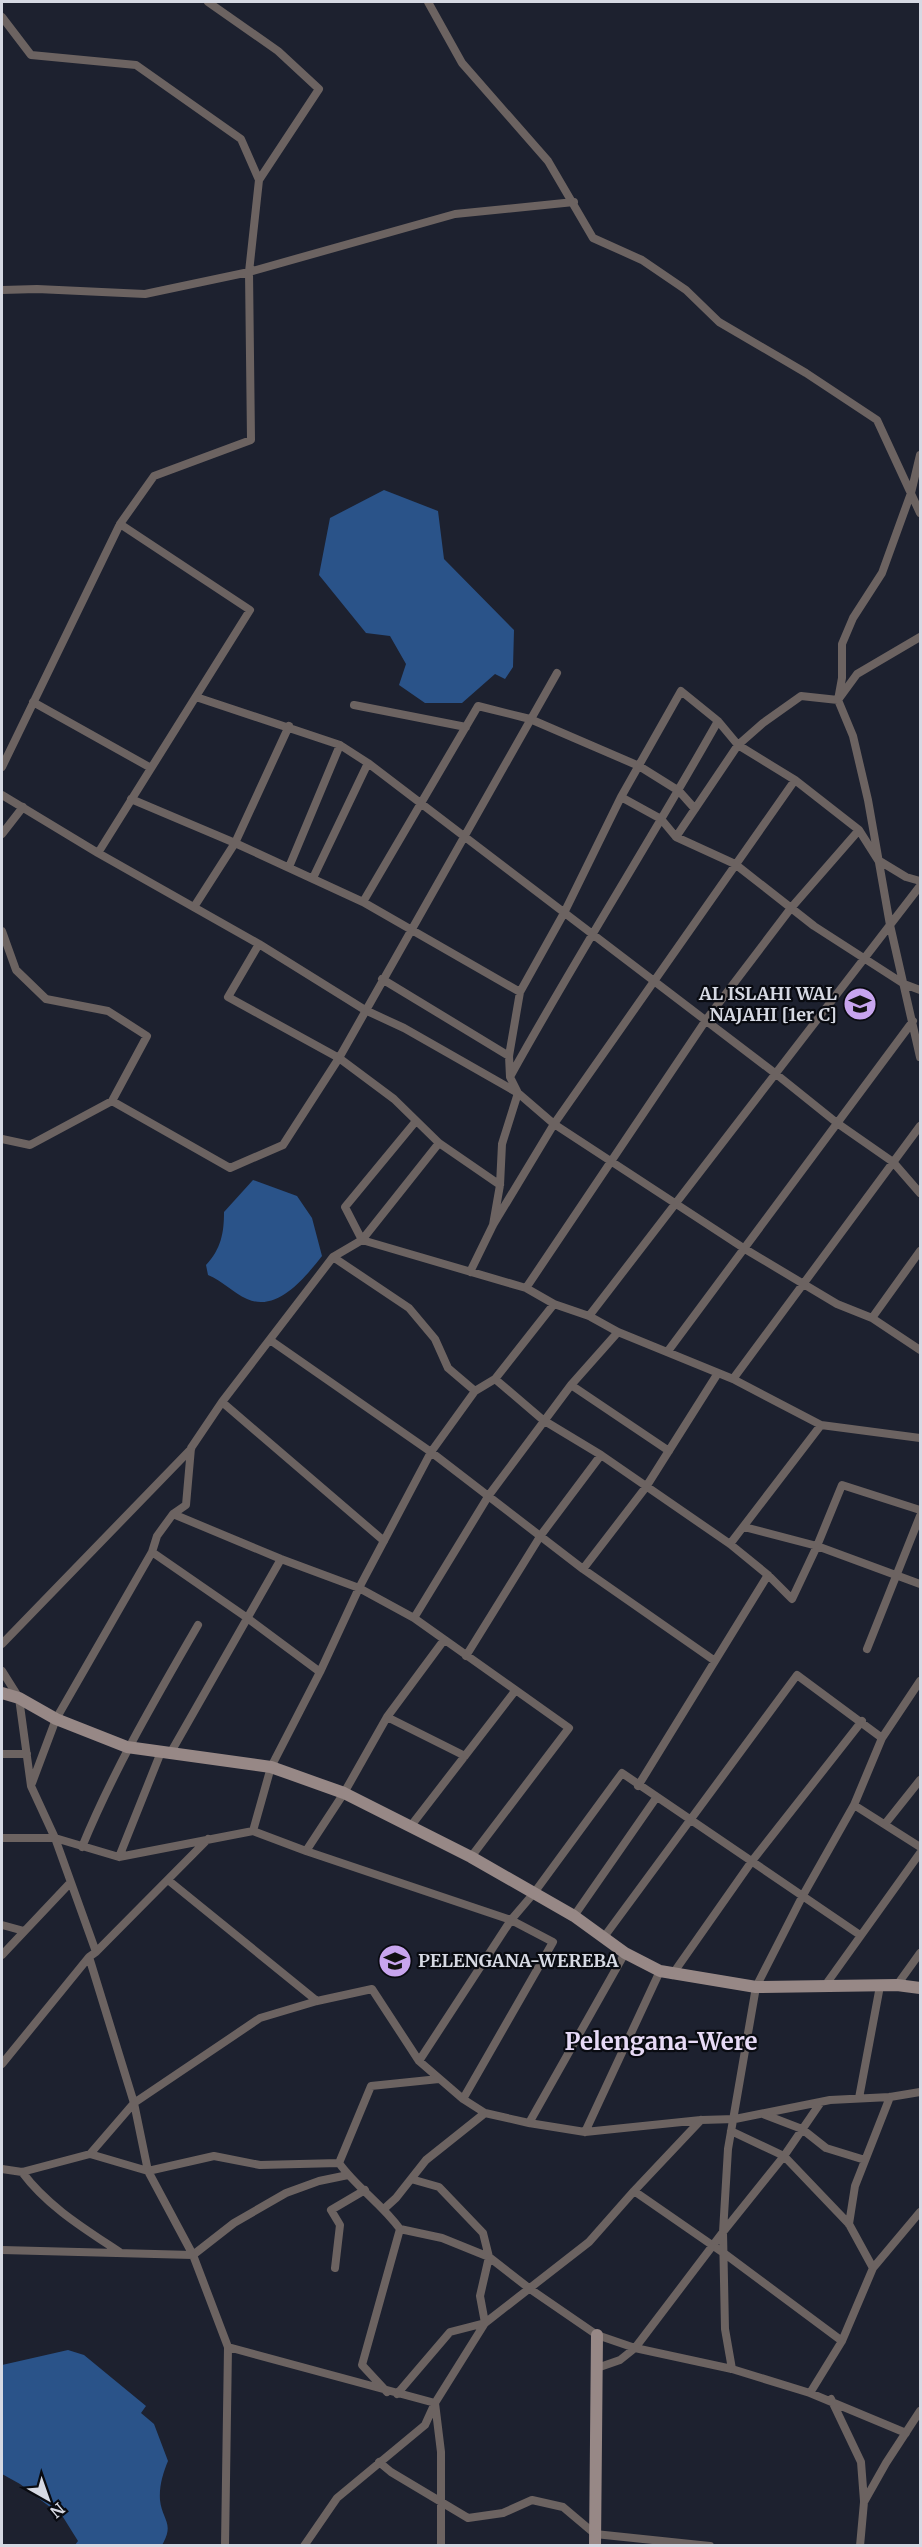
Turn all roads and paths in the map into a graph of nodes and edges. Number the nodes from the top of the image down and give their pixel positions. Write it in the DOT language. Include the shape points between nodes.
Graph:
graph roads {
  1 [pos="208,2"];
  2 [pos="428,2"];
  3 [pos="2,17"];
  4 [pos="259,180"];
  5 [pos="574,202"];
  6 [pos="249,272"];
  7 [pos="2,290"];
  8 [pos="921,455"];
  9 [pos="911,493"];
  10 [pos="921,513"];
  11 [pos="120,524"];
  12 [pos="921,637"];
  13 [pos="557,673"];
  14 [pos="196,697"];
  15 [pos="838,700"];
  16 [pos="33,702"];
  17 [pos="354,705"];
  18 [pos="530,719"];
  19 [pos="718,721"];
  20 [pos="289,726"];
  21 [pos="466,728"];
  22 [pos="340,745"];
  23 [pos="738,745"];
  24 [pos="368,763"];
  25 [pos="2,766"];
  26 [pos="639,766"];
  27 [pos="151,768"];
  28 [pos="795,780"];
  29 [pos="679,790"];
  30 [pos="2,795"];
  31 [pos="621,797"];
  32 [pos="131,799"];
  33 [pos="421,804"];
  34 [pos="23,807"];
  35 [pos="695,809"];
  36 [pos="661,819"];
  37 [pos="859,830"];
  38 [pos="2,834"];
  39 [pos="465,836"];
  40 [pos="676,837"];
  41 [pos="235,843"];
  42 [pos="98,852"];
  43 [pos="878,860"];
  44 [pos="735,864"];
  45 [pos="289,867"];
  46 [pos="313,878"];
  47 [pos="921,884"];
  48 [pos="363,902"];
  49 [pos="194,907"];
  50 [pos="791,908"];
  51 [pos="564,913"];
  52 [pos="890,925"];
  53 [pos="2,931"];
  54 [pos="411,931"];
  55 [pos="592,933"];
  56 [pos="259,944"];
  57 [pos="865,958"];
  58 [pos="382,979"];
  59 [pos="654,981"];
  60 [pos="904,984"];
  61 [pos="921,990"];
  62 [pos="520,992"];
  63 [pos="364,1010"];
  64 [pos="706,1020"];
  65 [pos="913,1022"];
  66 [pos="509,1056"];
  67 [pos="921,1057"];
  68 [pos="339,1058"];
  69 [pos="776,1074"];
  70 [pos="510,1077"];
  71 [pos="518,1093"];
  72 [pos="112,1101"];
  73 [pos="416,1121"];
  74 [pos="837,1123"];
  75 [pos="554,1124"];
  76 [pos="921,1126"];
  77 [pos="2,1139"];
  78 [pos="439,1143"];
  79 [pos="613,1161"];
  80 [pos="893,1162"];
  81 [pos="500,1185"];
  82 [pos="921,1193"];
  83 [pos="676,1204"];
  84 [pos="493,1225"];
  85 [pos="362,1240"];
  86 [pos="745,1249"];
  87 [pos="921,1251"];
  88 [pos="333,1257"];
  89 [pos="470,1272"];
  90 [pos="803,1285"];
  91 [pos="526,1288"];
  92 [pos="554,1304"];
  93 [pos="589,1317"];
  94 [pos="872,1318"];
  95 [pos="618,1332"];
  96 [pos="270,1340"];
  97 [pos="921,1350"];
  98 [pos="668,1352"];
  99 [pos="718,1373"];
  100 [pos="495,1379"];
  101 [pos="733,1379"];
  102 [pos="571,1385"];
  103 [pos="475,1391"];
  104 [pos="222,1402"];
  105 [pos="543,1420"];
  106 [pos="821,1425"];
  107 [pos="921,1438"];
  108 [pos="192,1448"];
  109 [pos="669,1451"];
  110 [pos="431,1452"];
  111 [pos="602,1455"];
  112 [pos="646,1487"];
  113 [pos="489,1495"];
  114 [pos="921,1510"];
  115 [pos="173,1514"];
  116 [pos="921,1516"];
  117 [pos="744,1527"];
  118 [pos="541,1536"];
  119 [pos="384,1541"];
  120 [pos="730,1544"];
  121 [pos="818,1546"];
  122 [pos="152,1552"];
  123 [pos="281,1559"];
  124 [pos="583,1569"];
  125 [pos="768,1575"];
  126 [pos="898,1576"];
  127 [pos="921,1584"];
  128 [pos="359,1588"];
  129 [pos="246,1617"];
  130 [pos="414,1618"];
  131 [pos="198,1625"];
  132 [pos="444,1640"];
  133 [pos="2,1644"];
  134 [pos="867,1649"];
  135 [pos="466,1656"];
  136 [pos="715,1661"];
  137 [pos="2,1671"];
  138 [pos="320,1672"];
  139 [pos="921,1681"];
  140 [pos="515,1691"];
  141 [pos="2,1693"];
  142 [pos="20,1698"];
  143 [pos="387,1717"];
  144 [pos="56,1719"];
  145 [pos="862,1722"];
  146 [pos="882,1738"];
  147 [pos="127,1747"];
  148 [pos="166,1752"];
  149 [pos="2,1754"];
  150 [pos="27,1754"];
  151 [pos="465,1756"];
  152 [pos="271,1767"];
  153 [pos="921,1780"];
  154 [pos="31,1786"];
  155 [pos="638,1786"];
  156 [pos="344,1793"];
  157 [pos="656,1798"];
  158 [pos="854,1805"];
  159 [pos="690,1820"];
  160 [pos="885,1824"];
  161 [pos="410,1827"];
  162 [pos="253,1831"];
  163 [pos="2,1838"];
  164 [pos="55,1838"];
  165 [pos="208,1839"];
  166 [pos="82,1847"];
  167 [pos="921,1847"];
  168 [pos="306,1851"];
  169 [pos="921,1853"];
  170 [pos="119,1857"];
  171 [pos="471,1857"];
  172 [pos="752,1861"];
  173 [pos="168,1880"];
  174 [pos="70,1883"];
  175 [pos="534,1893"];
  176 [pos="802,1897"];
  177 [pos="574,1916"];
  178 [pos="511,1920"];
  179 [pos="2,1925"];
  180 [pos="24,1931"];
  181 [pos="860,1935"];
  182 [pos="604,1937"];
  183 [pos="625,1953"];
  184 [pos="921,1953"];
  185 [pos="93,1954"];
  186 [pos="2,1955"];
  187 [pos="666,1973"];
  188 [pos="897,1985"];
  189 [pos="880,1986"];
  190 [pos="756,1987"];
  191 [pos="824,1987"];
  192 [pos="921,1988"];
  193 [pos="316,2001"];
  194 [pos="419,2061"];
  195 [pos="2,2064"];
  196 [pos="439,2079"];
  197 [pos="921,2092"];
  198 [pos="890,2097"];
  199 [pos="859,2098"];
  200 [pos="463,2099"];
  201 [pos="821,2102"];
  202 [pos="134,2103"];
  203 [pos="484,2113"];
  204 [pos="760,2113"];
  205 [pos="735,2119"];
  206 [pos="701,2120"];
  207 [pos="529,2123"];
  208 [pos="802,2129"];
  209 [pos="731,2131"];
  210 [pos="585,2132"];
  211 [pos="90,2154"];
  212 [pos="784,2156"];
  213 [pos="865,2160"];
  214 [pos="339,2163"];
  215 [pos="2,2169"];
  216 [pos="148,2171"];
  217 [pos="22,2172"];
  218 [pos="348,2175"];
  219 [pos="411,2179"];
  220 [pos="365,2190"];
  221 [pos="633,2191"];
  222 [pos="385,2208"];
  223 [pos="921,2212"];
  224 [pos="849,2224"];
  225 [pos="400,2229"];
  226 [pos="723,2232"];
  227 [pos="712,2246"];
  228 [pos="2,2250"];
  229 [pos="122,2254"];
  230 [pos="725,2254"];
  231 [pos="193,2255"];
  232 [pos="489,2257"];
  233 [pos="335,2268"];
  234 [pos="873,2268"];
  235 [pos="530,2289"];
  236 [pos="485,2323"];
  237 [pos="597,2335"];
  238 [pos="842,2341"];
  239 [pos="228,2347"];
  240 [pos="636,2348"];
  241 [pos="597,2368"];
  242 [pos="732,2369"];
  243 [pos="810,2392"];
  244 [pos="392,2393"];
  245 [pos="831,2399"];
  246 [pos="435,2403"];
  247 [pos="921,2411"];
  248 [pos="906,2433"];
  249 [pos="380,2462"];
  250 [pos="441,2501"];
  251 [pos="864,2502"];
  252 [pos="595,2540"];
  253 [pos="306,2544"];
  254 [pos="225,2546"];
  255 [pos="441,2546"];
  256 [pos="710,2546"];
  257 [pos="860,2546"];
  1 -- 4 [label="street" via="278,51 319,89"];
  2 -- 5 [label="street" via="462,63 548,161"];
  3 -- 4 [label="street" via="31,55 136,65 241,139"];
  4 -- 6 [label="street"];
  5 -- 6 [label="street" via="455,214"];
  5 -- 9 [label="street" via="593,238 642,260 686,290 719,322 877,420"];
  6 -- 7 [label="street" via="145,294"];
  6 -- 11 [label="street" via="251,440 154,476"];
  8 -- 9 [label="street"];
  9 -- 10 [label="street"];
  9 -- 15 [label="street" via="882,573 853,618 842,644"];
  11 -- 14 [label="street" via="250,610"];
  11 -- 16 [label="street"];
  12 -- 15 [label="street" via="857,674"];
  13 -- 18 [label="street"];
  14 -- 20 [label="street"];
  14 -- 27 [label="street"];
  15 -- 23 [label="street" via="801,696"];
  15 -- 43 [label="street" via="853,736"];
  16 -- 25 [label="street"];
  16 -- 27 [label="street"];
  17 -- 21 [label="street"];
  18 -- 21 [label="street" via="478,706"];
  18 -- 26 [label="street"];
  18 -- 39 [label="street"];
  19 -- 23 [label="street"];
  19 -- 26 [label="street" via="681,692"];
  19 -- 29 [label="street"];
  20 -- 22 [label="street"];
  20 -- 41 [label="street"];
  21 -- 33 [label="street"];
  22 -- 24 [label="street"];
  22 -- 45 [label="street"];
  23 -- 28 [label="street"];
  23 -- 35 [label="street"];
  24 -- 33 [label="street"];
  24 -- 46 [label="street"];
  26 -- 29 [label="street"];
  26 -- 31 [label="street"];
  27 -- 32 [label="street"];
  28 -- 37 [label="street"];
  28 -- 44 [label="street"];
  29 -- 35 [label="street"];
  29 -- 36 [label="street"];
  30 -- 34 [label="street"];
  31 -- 36 [label="street"];
  31 -- 51 [label="street"];
  32 -- 41 [label="street"];
  32 -- 42 [label="street"];
  33 -- 39 [label="street"];
  33 -- 48 [label="street"];
  34 -- 38 [label="street"];
  34 -- 42 [label="street"];
  35 -- 40 [label="street"];
  36 -- 40 [label="street"];
  36 -- 55 [label="street"];
  37 -- 43 [label="street"];
  37 -- 50 [label="street"];
  39 -- 51 [label="street"];
  39 -- 54 [label="street"];
  40 -- 44 [label="street"];
  41 -- 45 [label="street"];
  41 -- 49 [label="street"];
  42 -- 49 [label="street"];
  43 -- 47 [label="street"];
  43 -- 52 [label="street"];
  44 -- 50 [label="street"];
  44 -- 59 [label="street"];
  45 -- 46 [label="street"];
  46 -- 48 [label="street"];
  47 -- 52 [label="street"];
  48 -- 54 [label="street"];
  49 -- 56 [label="street"];
  50 -- 57 [label="street"];
  50 -- 64 [label="street"];
  51 -- 55 [label="street"];
  51 -- 62 [label="street"];
  52 -- 57 [label="street"];
  52 -- 60 [label="street"];
  53 -- 72 [label="street" via="16,970 46,999 108,1011 147,1036"];
  54 -- 58 [label="street"];
  54 -- 62 [label="street"];
  55 -- 59 [label="street"];
  55 -- 70 [label="street"];
  56 -- 63 [label="street"];
  56 -- 68 [label="street" via="228,997"];
  57 -- 60 [label="street"];
  57 -- 69 [label="street"];
  58 -- 63 [label="street"];
  58 -- 66 [label="street"];
  59 -- 64 [label="street"];
  59 -- 75 [label="street"];
  60 -- 61 [label="street"];
  60 -- 65 [label="street"];
  62 -- 66 [label="street"];
  63 -- 68 [label="street"];
  63 -- 71 [label="street" via="404,1028"];
  64 -- 69 [label="street"];
  64 -- 79 [label="street"];
  65 -- 67 [label="street"];
  65 -- 74 [label="street"];
  66 -- 70 [label="street"];
  68 -- 72 [label="street" via="283,1145 230,1168"];
  68 -- 73 [label="street" via="394,1099"];
  69 -- 74 [label="street"];
  69 -- 83 [label="street"];
  70 -- 71 [label="street"];
  71 -- 75 [label="street"];
  71 -- 81 [label="street" via="502,1144"];
  72 -- 77 [label="street" via="30,1145"];
  73 -- 78 [label="street"];
  73 -- 85 [label="street" via="345,1207"];
  74 -- 80 [label="street"];
  74 -- 86 [label="street"];
  75 -- 79 [label="street"];
  75 -- 84 [label="street"];
  76 -- 80 [label="street"];
  78 -- 81 [label="street"];
  78 -- 85 [label="street"];
  79 -- 83 [label="street"];
  79 -- 91 [label="street"];
  80 -- 82 [label="street"];
  80 -- 90 [label="street"];
  81 -- 84 [label="street"];
  83 -- 86 [label="street"];
  83 -- 93 [label="street"];
  84 -- 89 [label="street"];
  85 -- 88 [label="street"];
  85 -- 89 [label="street"];
  86 -- 90 [label="street"];
  86 -- 98 [label="street"];
  87 -- 94 [label="street"];
  88 -- 96 [label="street"];
  88 -- 103 [label="street" via="409,1308 435,1339 448,1368"];
  89 -- 91 [label="street"];
  90 -- 94 [label="street"];
  90 -- 101 [label="street"];
  91 -- 92 [label="street"];
  92 -- 93 [label="street"];
  92 -- 100 [label="street"];
  93 -- 95 [label="street"];
  94 -- 97 [label="street"];
  95 -- 98 [label="street"];
  95 -- 102 [label="street"];
  96 -- 104 [label="street"];
  96 -- 110 [label="street"];
  98 -- 99 [label="street"];
  99 -- 101 [label="street"];
  99 -- 109 [label="street"];
  100 -- 103 [label="street"];
  100 -- 105 [label="street"];
  101 -- 106 [label="street"];
  102 -- 105 [label="street"];
  102 -- 109 [label="street"];
  103 -- 110 [label="street"];
  104 -- 108 [label="street"];
  104 -- 119 [label="street"];
  105 -- 111 [label="street"];
  105 -- 113 [label="street"];
  106 -- 107 [label="street"];
  106 -- 117 [label="street"];
  108 -- 115 [label="street" via="186,1505"];
  108 -- 133 [label="street"];
  109 -- 112 [label="street"];
  110 -- 113 [label="street"];
  110 -- 119 [label="street"];
  111 -- 112 [label="street"];
  111 -- 118 [label="street"];
  112 -- 120 [label="street"];
  112 -- 124 [label="street"];
  113 -- 118 [label="street"];
  113 -- 130 [label="street"];
  114 -- 121 [label="street" via="842,1485"];
  115 -- 122 [label="street" via="157,1536"];
  115 -- 123 [label="street"];
  116 -- 126 [label="street"];
  117 -- 120 [label="street"];
  117 -- 121 [label="street"];
  118 -- 124 [label="street"];
  118 -- 135 [label="street"];
  119 -- 128 [label="street"];
  120 -- 125 [label="street"];
  121 -- 125 [label="street" via="792,1599"];
  121 -- 126 [label="street"];
  122 -- 129 [label="street"];
  122 -- 144 [label="street"];
  123 -- 128 [label="street"];
  123 -- 129 [label="street"];
  124 -- 136 [label="street"];
  125 -- 136 [label="street"];
  126 -- 127 [label="street"];
  126 -- 134 [label="street"];
  128 -- 130 [label="street"];
  128 -- 138 [label="street"];
  129 -- 138 [label="street"];
  129 -- 148 [label="street"];
  130 -- 132 [label="street"];
  131 -- 147 [label="street"];
  132 -- 135 [label="street"];
  132 -- 143 [label="street"];
  135 -- 140 [label="street"];
  136 -- 155 [label="street"];
  137 -- 142 [label="street"];
  138 -- 152 [label="street"];
  139 -- 146 [label="street"];
  140 -- 151 [label="street"];
  140 -- 171 [label="street" via="569,1728"];
  141 -- 142 [label="street"];
  142 -- 144 [label="street"];
  142 -- 150 [label="street"];
  143 -- 151 [label="street"];
  143 -- 156 [label="street"];
  144 -- 147 [label="street"];
  144 -- 154 [label="street"];
  145 -- 146 [label="street"];
  145 -- 159 [label="street" via="797,1675"];
  145 -- 172 [label="street"];
  146 -- 158 [label="street"];
  147 -- 148 [label="street"];
  147 -- 166 [label="street"];
  148 -- 152 [label="street"];
  148 -- 170 [label="street"];
  149 -- 150 [label="street"];
  150 -- 154 [label="street"];
  151 -- 161 [label="street"];
  152 -- 156 [label="street"];
  152 -- 162 [label="street"];
  153 -- 160 [label="street"];
  154 -- 164 [label="street"];
  155 -- 157 [label="street"];
  155 -- 175 [label="street" via="622,1773"];
  156 -- 161 [label="street"];
  156 -- 168 [label="street"];
  157 -- 159 [label="street"];
  157 -- 177 [label="street"];
  158 -- 160 [label="street"];
  158 -- 176 [label="street"];
  159 -- 172 [label="street"];
  159 -- 182 [label="street"];
  160 -- 167 [label="street"];
  161 -- 171 [label="street"];
  162 -- 165 [label="street"];
  162 -- 168 [label="street"];
  163 -- 164 [label="street"];
  164 -- 166 [label="street"];
  164 -- 174 [label="street"];
  165 -- 170 [label="street"];
  165 -- 173 [label="street"];
  166 -- 170 [label="street"];
  168 -- 178 [label="street"];
  169 -- 181 [label="street"];
  171 -- 175 [label="street"];
  172 -- 176 [label="street"];
  172 -- 187 [label="street"];
  173 -- 185 [label="street"];
  173 -- 193 [label="street"];
  174 -- 180 [label="street"];
  174 -- 185 [label="street"];
  175 -- 177 [label="street"];
  175 -- 178 [label="street"];
  176 -- 181 [label="street"];
  176 -- 190 [label="street"];
  177 -- 182 [label="street"];
  178 -- 194 [label="street"];
  178 -- 200 [label="street" via="553,1942"];
  179 -- 180 [label="street"];
  180 -- 186 [label="street"];
  181 -- 191 [label="street"];
  182 -- 183 [label="street"];
  183 -- 187 [label="street"];
  183 -- 207 [label="street"];
  184 -- 188 [label="street"];
  185 -- 195 [label="street"];
  185 -- 202 [label="street"];
  187 -- 190 [label="street"];
  187 -- 210 [label="street"];
  188 -- 189 [label="street"];
  188 -- 192 [label="street"];
  189 -- 191 [label="street"];
  189 -- 199 [label="street"];
  190 -- 191 [label="street"];
  190 -- 205 [label="street"];
  193 -- 194 [label="street" via="372,1989"];
  193 -- 202 [label="street" via="260,2018"];
  194 -- 196 [label="street"];
  196 -- 200 [label="street"];
  196 -- 214 [label="street" via="371,2086"];
  197 -- 198 [label="street"];
  198 -- 199 [label="street"];
  198 -- 213 [label="street"];
  199 -- 201 [label="street"];
  200 -- 203 [label="street"];
  201 -- 204 [label="street"];
  201 -- 208 [label="street"];
  202 -- 211 [label="street"];
  202 -- 216 [label="street"];
  203 -- 207 [label="street"];
  203 -- 219 [label="street" via="426,2160"];
  204 -- 205 [label="street"];
  204 -- 208 [label="street"];
  205 -- 206 [label="street"];
  205 -- 209 [label="street"];
  206 -- 210 [label="street"];
  206 -- 221 [label="street"];
  207 -- 210 [label="street"];
  208 -- 212 [label="street"];
  208 -- 213 [label="street" via="826,2148"];
  209 -- 212 [label="street"];
  209 -- 226 [label="street"];
  211 -- 216 [label="street"];
  211 -- 217 [label="street"];
  212 -- 224 [label="street"];
  212 -- 226 [label="street"];
  213 -- 224 [label="street" via="855,2186"];
  214 -- 216 [label="street" via="260,2164 214,2156"];
  214 -- 218 [label="street"];
  215 -- 217 [label="street"];
  216 -- 231 [label="street"];
  217 -- 229 [label="street" via="36,2191 65,2215"];
  218 -- 220 [label="street"];
  218 -- 231 [label="street" via="286,2193 234,2223"];
  219 -- 222 [label="street"];
  219 -- 232 [label="street" via="439,2187 462,2209 483,2233"];
  220 -- 222 [label="street"];
  220 -- 233 [label="street" via="331,2210 340,2225"];
  221 -- 227 [label="street"];
  221 -- 235 [label="street" via="590,2242"];
  222 -- 225 [label="street"];
  223 -- 234 [label="street"];
  224 -- 234 [label="street"];
  225 -- 232 [label="street" via="442,2238"];
  225 -- 244 [label="street" via="362,2365"];
  226 -- 227 [label="street"];
  226 -- 230 [label="street"];
  227 -- 230 [label="street"];
  227 -- 240 [label="street"];
  228 -- 229 [label="street"];
  229 -- 231 [label="street"];
  230 -- 238 [label="street"];
  230 -- 242 [label="street" via="725,2329"];
  231 -- 239 [label="street"];
  232 -- 235 [label="street"];
  232 -- 236 [label="street" via="480,2296"];
  234 -- 238 [label="street"];
  235 -- 236 [label="street"];
  235 -- 237 [label="street"];
  236 -- 244 [label="street" via="450,2332"];
  236 -- 246 [label="street"];
  237 -- 240 [label="street"];
  237 -- 241 [label="street"];
  238 -- 243 [label="street"];
  239 -- 244 [label="street"];
  239 -- 254 [label="street"];
  240 -- 241 [label="street" via="620,2360"];
  240 -- 242 [label="street"];
  241 -- 252 [label="street"];
  242 -- 243 [label="street"];
  243 -- 245 [label="street"];
  244 -- 246 [label="street"];
  245 -- 248 [label="street"];
  245 -- 251 [label="street" via="861,2462"];
  246 -- 249 [label="street" via="425,2425"];
  246 -- 250 [label="street"];
  247 -- 248 [label="street"];
  248 -- 251 [label="street"];
  249 -- 250 [label="street"];
  249 -- 253 [label="street" via="337,2498"];
  250 -- 252 [label="street" via="468,2518 503,2513 532,2500 562,2507"];
  250 -- 255 [label="street"];
  251 -- 257 [label="street"];
  252 -- 256 [label="street"];
}
